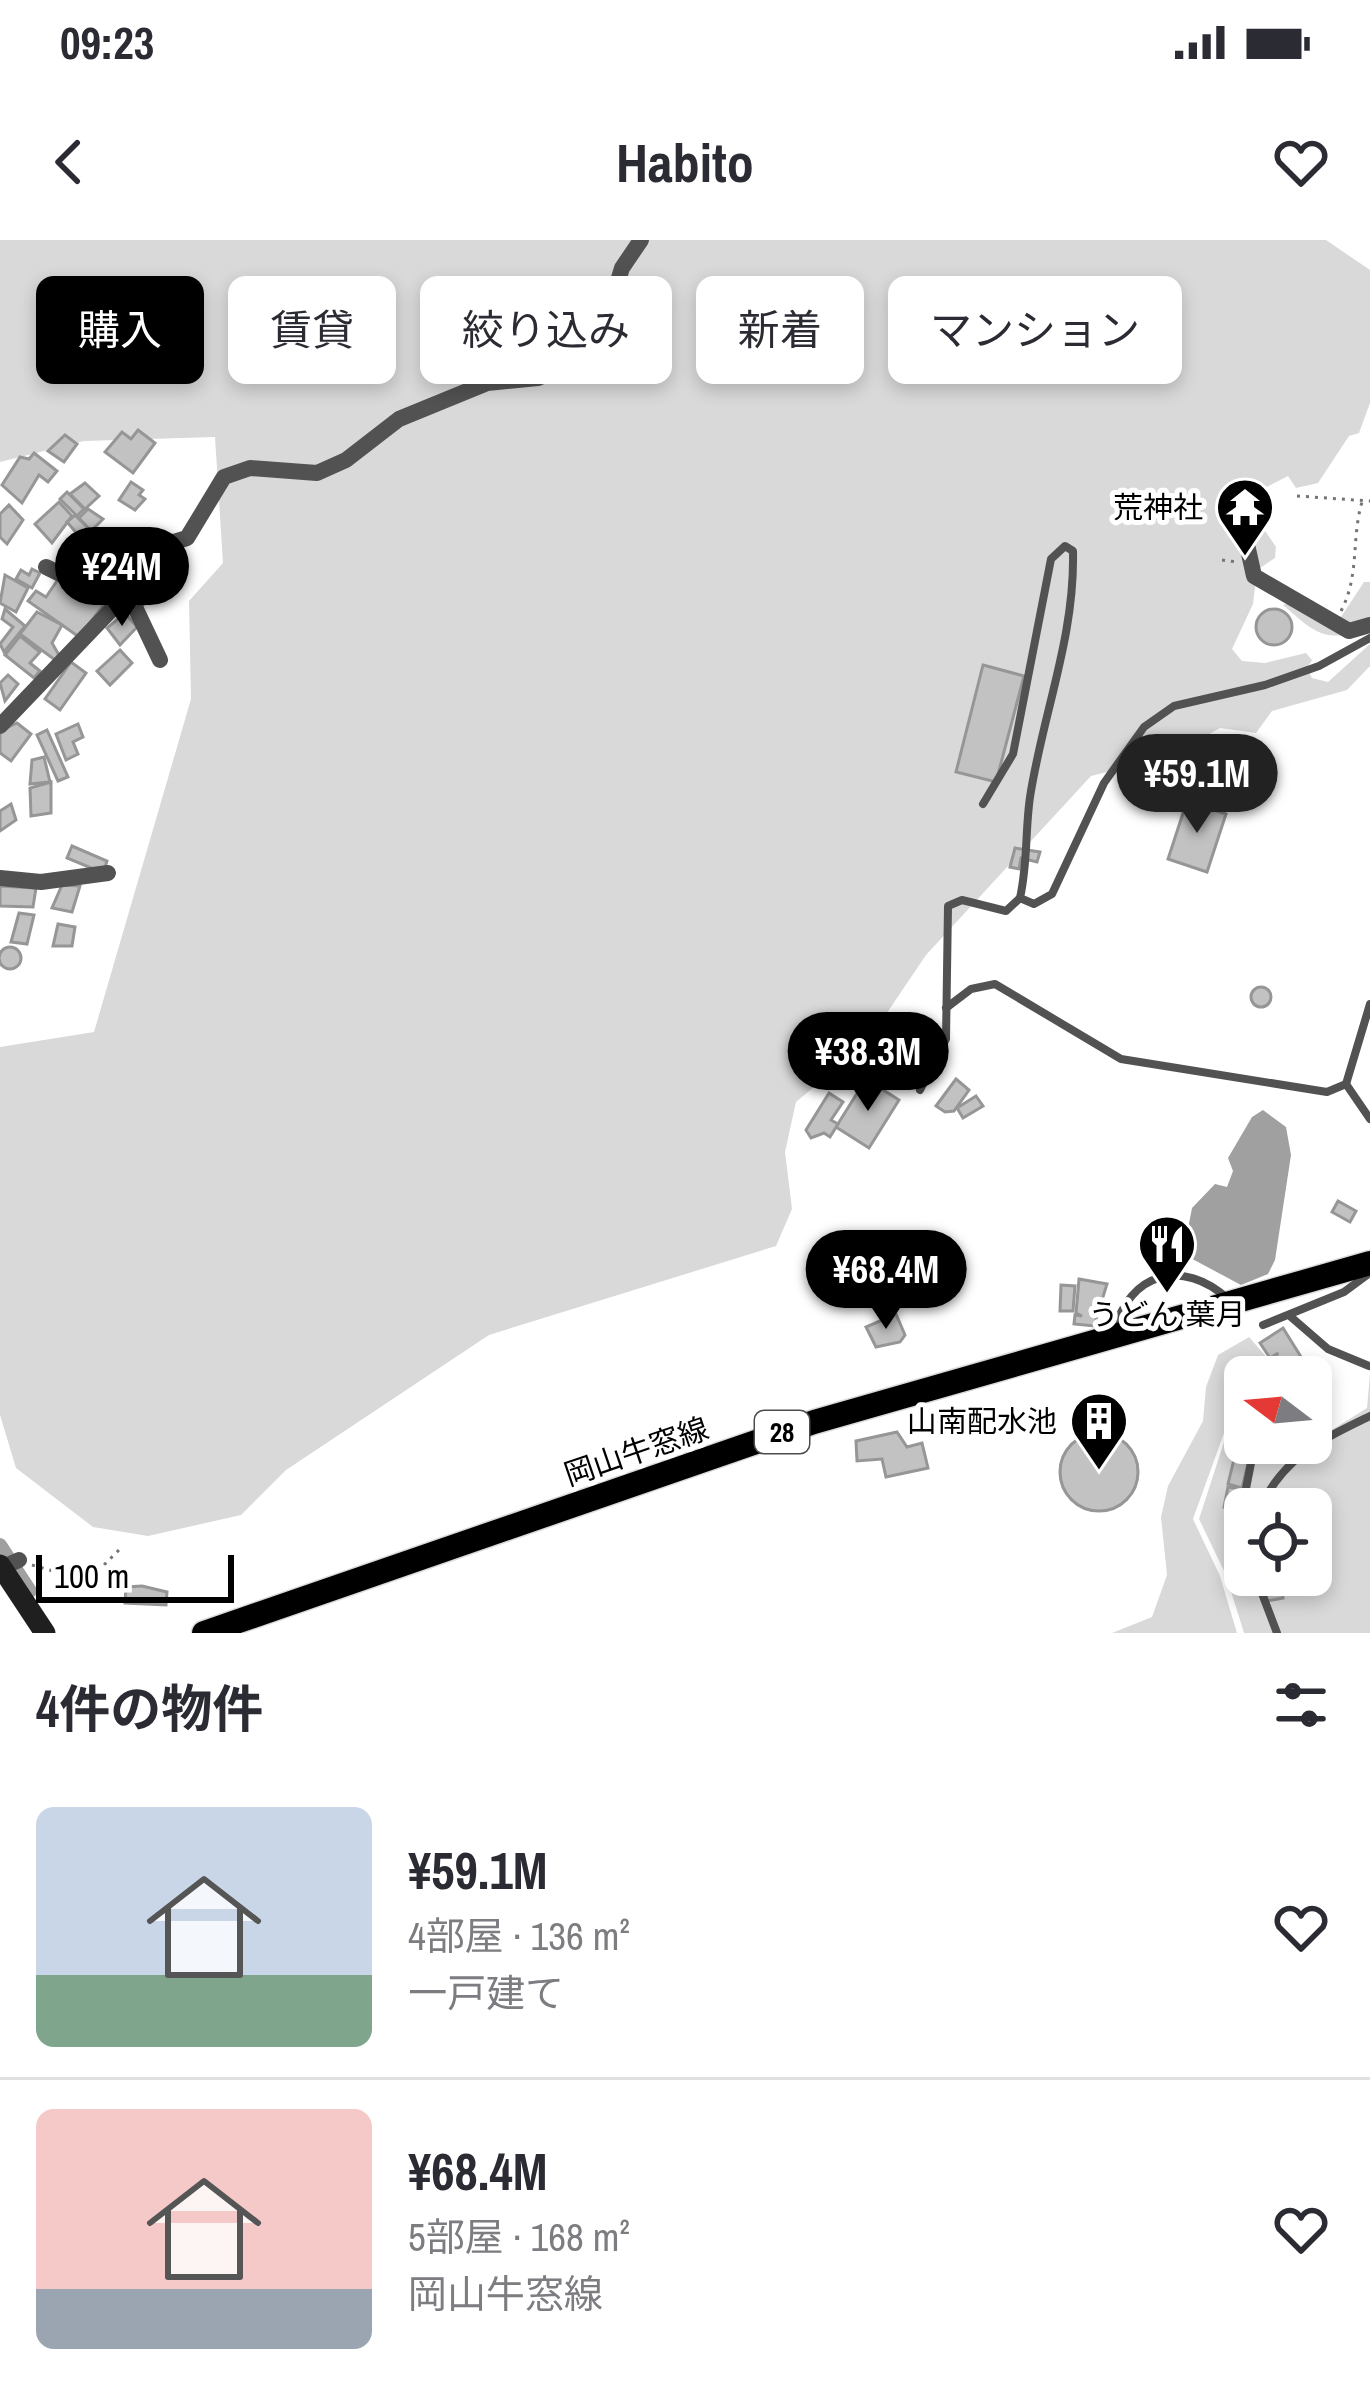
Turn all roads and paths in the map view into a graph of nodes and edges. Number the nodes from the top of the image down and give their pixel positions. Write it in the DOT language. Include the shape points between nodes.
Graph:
graph roads {
  1 [pos="641,240"];
  2 [pos="1297,496"];
  3 [pos="1370,500"];
  4 [pos="1362,502"];
  5 [pos="1246,540"];
  6 [pos="46,567"];
  7 [pos="127,604"];
  8 [pos="1334,623"];
  9 [pos="1370,625"];
  10 [pos="1370,638"];
  11 [pos="160,660"];
  12 [pos="0,726"];
  13 [pos="982,804"];
  14 [pos="108,873"];
  15 [pos="0,878"];
  16 [pos="1020,898"];
  17 [pos="1370,1004"];
  18 [pos="946,1008"];
  19 [pos="1346,1084"];
  20 [pos="920,1090"];
  21 [pos="1370,1119"];
  22 [pos="1367,1270"];
  23 [pos="1232,1306"];
  24 [pos="1291,1317"];
  25 [pos="1263,1324"];
  26 [pos="1115,1340"];
  27 [pos="1370,1366"];
  28 [pos="1359,1371"];
  29 [pos="1370,1416"];
  30 [pos="1270,1488"];
  31 [pos="122,1548"];
  32 [pos="7,1564"];
  33 [pos="1263,1596"];
  34 [pos="45,1633"];
  35 [pos="204,1633"];
  36 [pos="1276,1633"];
  1 -- 7 [label="street" via="622,268 605,323 576,359 399,419 317,473 250,468 224,477 187,538 138,553 143,597"];
  2 -- 4 [label="path"];
  3 -- 4 [label="path"];
  4 -- 8 [label="path" via="1354,581"];
  5 -- 8 [label="street" via="1254,577"];
  6 -- 7 [label="street"];
  7 -- 11 [label="street"];
  7 -- 12 [label="street" via="67,651"];
  8 -- 9 [label="street" via="1355,632"];
  10 -- 16 [label="lane" via="1319,666 1174,706 1144,727 1104,783 1052,893 1043,903"];
  13 -- 16 [label="lane" via="1013,754 1051,559 1065,546 1073,551 1073,619 1029,802"];
  14 -- 15 [label="street"];
  16 -- 18 [label="lane" via="999,911 962,900 948,907"];
  17 -- 19 [label="lane"];
  18 -- 19 [label="lane" via="994,984 1121,1060 1327,1092"];
  18 -- 20 [label="lane" via="940,1058"];
  19 -- 21 [label="lane"];
  22 -- 23 [label="main road, 岡山牛窓線 / 28"];
  22 -- 24 [label="lane"];
  23 -- 26 [label="main road, 岡山牛窓線 / 28"];
  23 -- 26 [label="lane" via="1187,1274 1154,1276 1125,1303"];
  24 -- 25 [label="lane"];
  24 -- 27 [label="lane" via="1328,1349"];
  26 -- 35 [label="main road, 岡山牛窓線 / 28" via="814,1421"];
  27 -- 28 [label="lane"];
  29 -- 30 [label="lane" via="1294,1456"];
  31 -- 32 [label="path" via="88,1581"];
  32 -- 34 [label="main road"];
  33 -- 36 [label="lane"];
}
